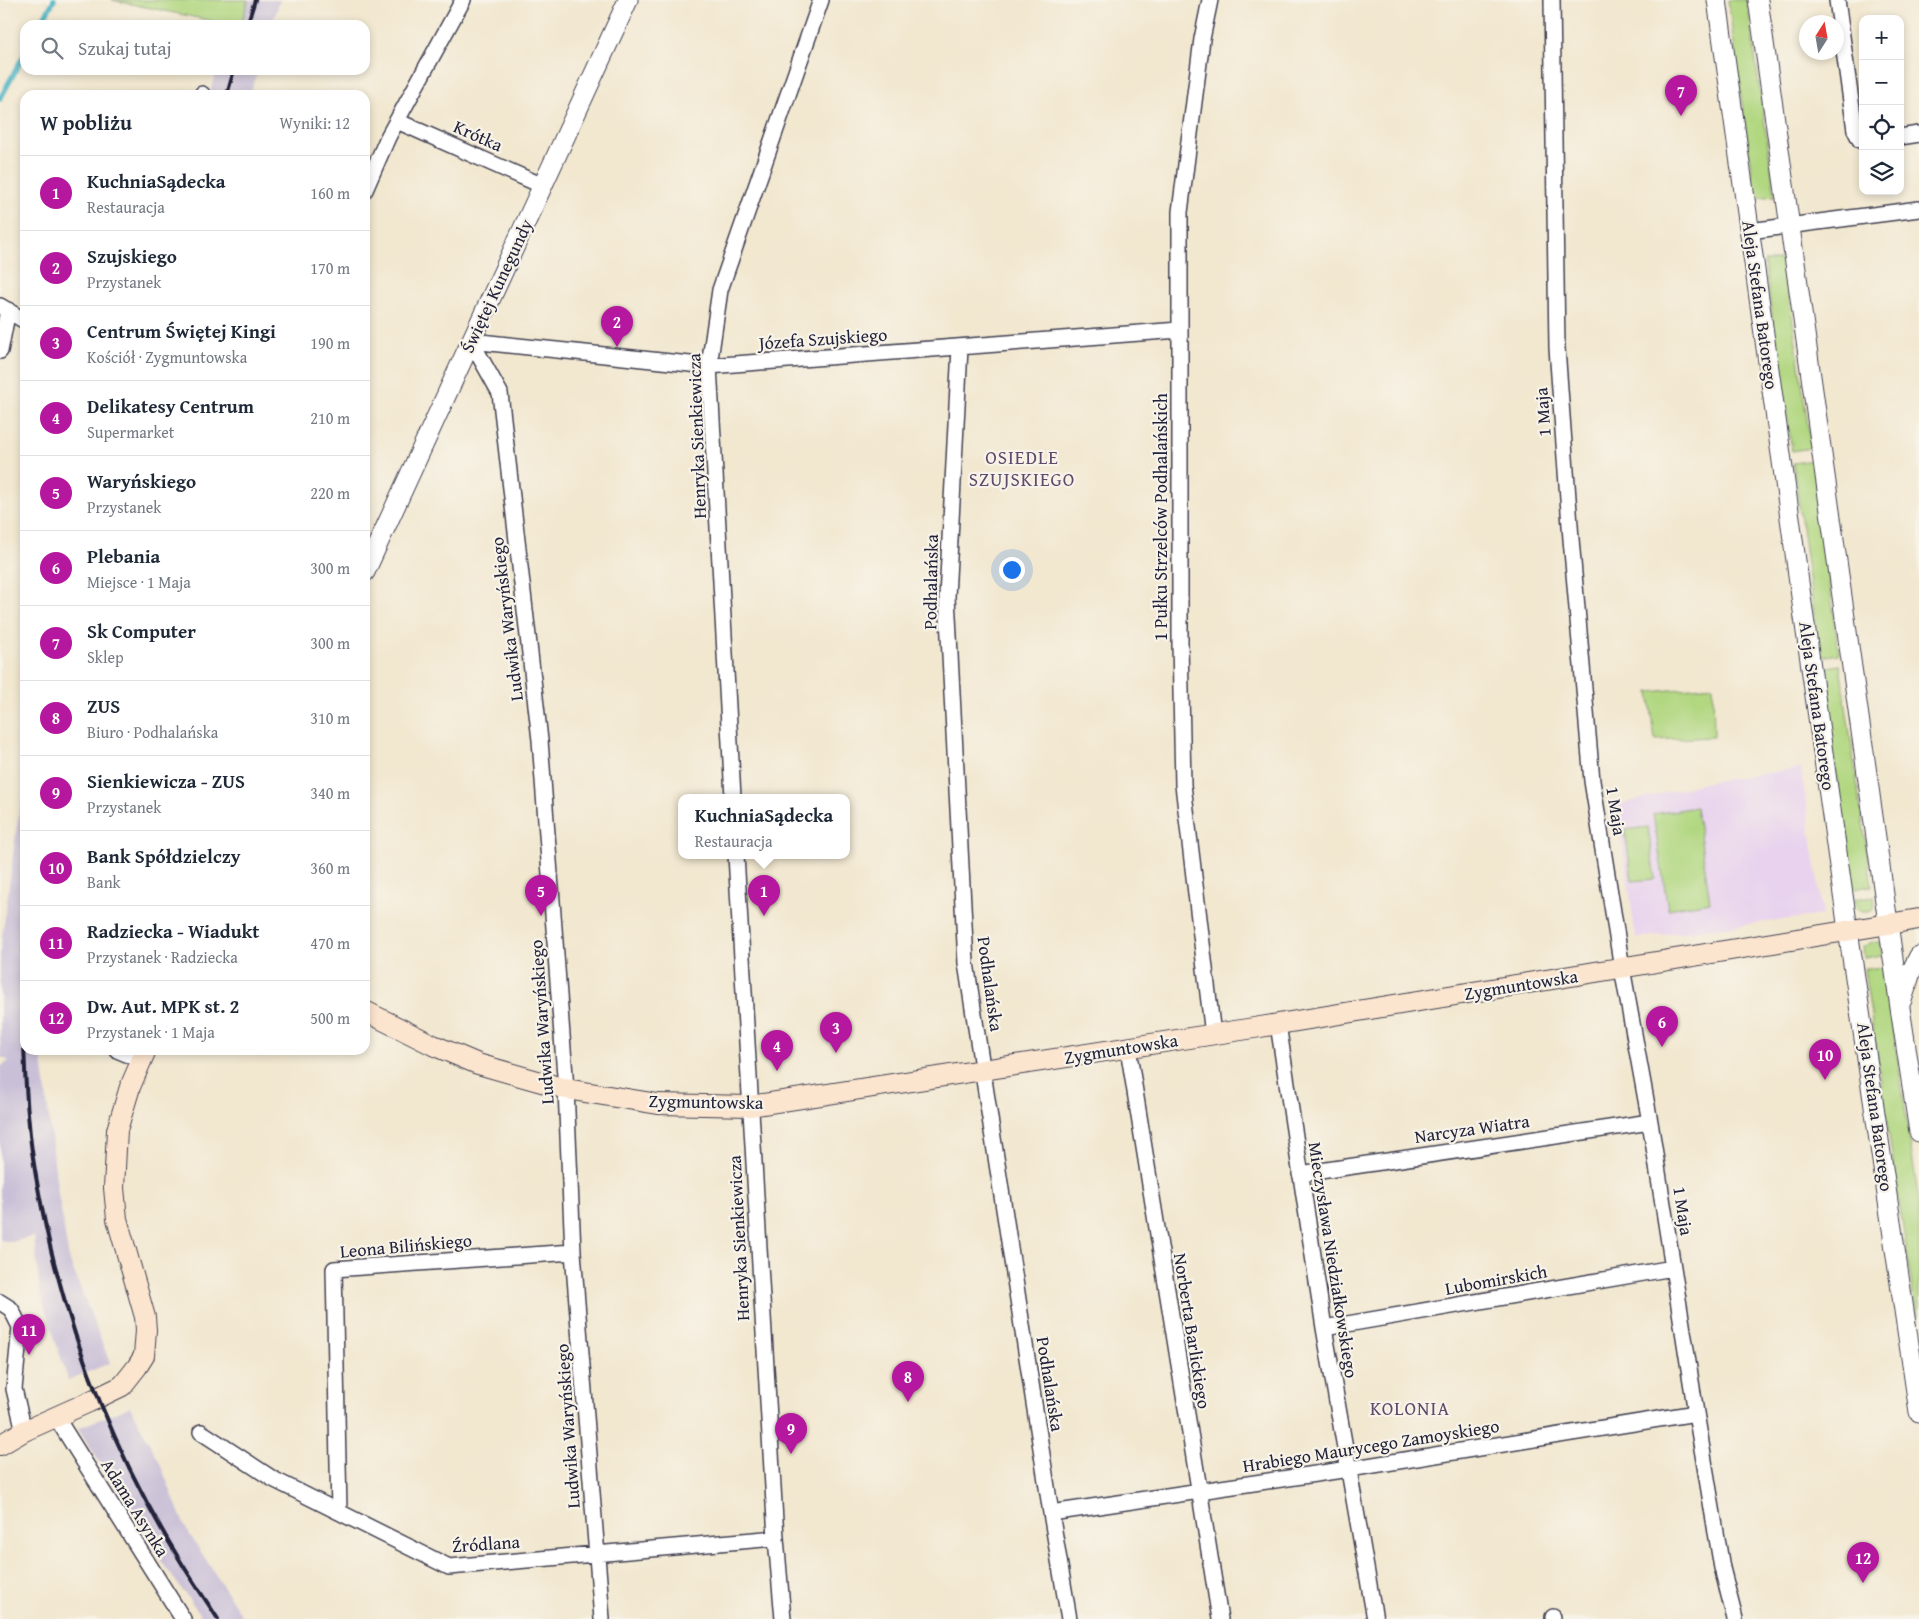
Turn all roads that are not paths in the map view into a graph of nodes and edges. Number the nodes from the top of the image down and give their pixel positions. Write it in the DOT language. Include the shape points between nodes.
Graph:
graph roads {
  1 [pos="463,0"];
  2 [pos="628,0"];
  3 [pos="821,0"];
  4 [pos="1210,0"];
  5 [pos="1552,0"];
  6 [pos="1717,0"];
  7 [pos="1758,0"];
  8 [pos="1837,0"];
  9 [pos="397,121"];
  10 [pos="1919,134"];
  11 [pos="1904,136"];
  12 [pos="1859,138"];
  13 [pos="370,179"];
  14 [pos="543,186"];
  15 [pos="1919,209"];
  16 [pos="1790,226"];
  17 [pos="1749,231"];
  18 [pos="4,308"];
  19 [pos="20,318"];
  20 [pos="1179,330"];
  21 [pos="471,341"];
  22 [pos="960,348"];
  23 [pos="0,352"];
  24 [pos="710,366"];
  25 [pos="370,561"];
  26 [pos="733,794"];
  27 [pos="736,859"];
  28 [pos="1919,920"];
  29 [pos="1888,924"];
  30 [pos="1848,930"];
  31 [pos="1919,956"];
  32 [pos="1622,968"];
  33 [pos="1900,1008"];
  34 [pos="370,1014"];
  35 [pos="1278,1024"];
  36 [pos="1213,1035"];
  37 [pos="1128,1048"];
  38 [pos="143,1055"];
  39 [pos="984,1070"];
  40 [pos="566,1089"];
  41 [pos="750,1106"];
  42 [pos="1650,1122"];
  43 [pos="1919,1132"];
  44 [pos="1300,1174"];
  45 [pos="573,1252"];
  46 [pos="1673,1268"];
  47 [pos="0,1302"];
  48 [pos="1324,1328"];
  49 [pos="1919,1412"];
  50 [pos="1696,1413"];
  51 [pos="56,1417"];
  52 [pos="24,1431"];
  53 [pos="201,1432"];
  54 [pos="0,1444"];
  55 [pos="1350,1469"];
  56 [pos="1199,1491"];
  57 [pos="339,1512"];
  58 [pos="1051,1513"];
  59 [pos="776,1538"];
  60 [pos="597,1553"];
  61 [pos="183,1619"];
  62 [pos="602,1619"];
  63 [pos="783,1619"];
  64 [pos="1069,1619"];
  65 [pos="1220,1619"];
  66 [pos="1374,1619"];
  67 [pos="1734,1619"];
  1 -- 9 [label="street"];
  2 -- 14 [label="street, Świętej Kunegundy"];
  3 -- 24 [label="street, Henryka Sienkiewicza" via="720,290"];
  4 -- 20 [label="street, 1 Pułku Strzelców Podhalańskich" via="1180,212"];
  5 -- 32 [label="street, 1 Maja" via="1558,358 1571,538 1592,781"];
  6 -- 17 [label="street, Aleja Stefana Batorego"];
  7 -- 16 [label="street"];
  8 -- 12 [label="street" via="1855,130"];
  9 -- 13 [label="street"];
  9 -- 14 [label="street, Krótka"];
  10 -- 11 [label="street"];
  14 -- 21 [label="street, Świętej Kunegundy"];
  15 -- 16 [label="street"];
  16 -- 17 [label="street"];
  16 -- 29 [label="street"];
  17 -- 30 [label="street, Aleja Stefana Batorego"];
  18 -- 19 [label="street"];
  18 -- 23 [label="street"];
  20 -- 22 [label="street, Józefa Szujskiego"];
  20 -- 36 [label="street, 1 Pułku Strzelców Podhalańskich" via="1183,785"];
  21 -- 24 [label="street, Józefa Szujskiego"];
  21 -- 25 [label="street, Świętej Kunegundy"];
  21 -- 40 [label="street, Ludwika Waryńskiego" via="500,393 540,740"];
  22 -- 24 [label="street, Józefa Szujskiego"];
  22 -- 39 [label="street, Podhalańska" via="947,597 966,963"];
  24 -- 26 [label="street, Henryka Sienkiewicza"];
  27 -- 41 [label="street, Henryka Sienkiewicza"];
  28 -- 29 [label="main road, Zygmuntowska"];
  29 -- 30 [label="main road, Zygmuntowska"];
  29 -- 33 [label="street"];
  30 -- 32 [label="main road, Zygmuntowska"];
  30 -- 49 [label="street, Aleja Stefana Batorego"];
  31 -- 33 [label="street"];
  32 -- 35 [label="main road, Zygmuntowska"];
  32 -- 42 [label="street, 1 Maja"];
  33 -- 43 [label="street"];
  34 -- 40 [label="main road, Zygmuntowska" via="478,1064"];
  35 -- 36 [label="main road, Zygmuntowska"];
  35 -- 44 [label="street, Mieczysława Niedziałkowskiego"];
  36 -- 37 [label="main road, Zygmuntowska"];
  37 -- 39 [label="main road, Zygmuntowska"];
  37 -- 56 [label="street, Norberta Barlickiego"];
  38 -- 51 [label="main road" via="117,1130 114,1188 117,1219 144,1317 144,1356 122,1386"];
  39 -- 41 [label="main road, Zygmuntowska"];
  39 -- 58 [label="street, Podhalańska"];
  40 -- 41 [label="main road, Zygmuntowska" via="658,1104"];
  40 -- 45 [label="street, Ludwika Waryńskiego"];
  41 -- 59 [label="street, Henryka Sienkiewicza"];
  42 -- 44 [label="street, Narcyza Wiatra"];
  42 -- 46 [label="street, 1 Maja"];
  44 -- 48 [label="street, Mieczysława Niedziałkowskiego"];
  45 -- 57 [label="street, Leona Bilińskiego" via="334,1269"];
  45 -- 60 [label="street, Ludwika Waryńskiego"];
  46 -- 48 [label="street, Lubomirskich"];
  46 -- 50 [label="street, 1 Maja"];
  47 -- 52 [label="street" via="12,1308 20,1327 14,1390"];
  48 -- 55 [label="street, Mieczysława Niedziałkowskiego"];
  50 -- 55 [label="street, Hrabiego Maurycego Zamoyskiego"];
  50 -- 67 [label="street, 1 Maja" via="1722,1568"];
  51 -- 52 [label="main road"];
  51 -- 61 [label="street, Adama Asynka"];
  52 -- 54 [label="main road"];
  53 -- 57 [label="street, Źródlana" via="273,1479"];
  55 -- 56 [label="street, Hrabiego Maurycego Zamoyskiego"];
  55 -- 66 [label="street, Mieczysława Niedziałkowskiego"];
  56 -- 58 [label="street, Hrabiego Maurycego Zamoyskiego"];
  56 -- 65 [label="street, Norberta Barlickiego"];
  57 -- 60 [label="street, Źródlana" via="449,1567"];
  58 -- 64 [label="street, Podhalańska"];
  59 -- 60 [label="street, Źródlana"];
  59 -- 63 [label="street, Henryka Sienkiewicza"];
  60 -- 62 [label="street, Ludwika Waryńskiego"];
}
